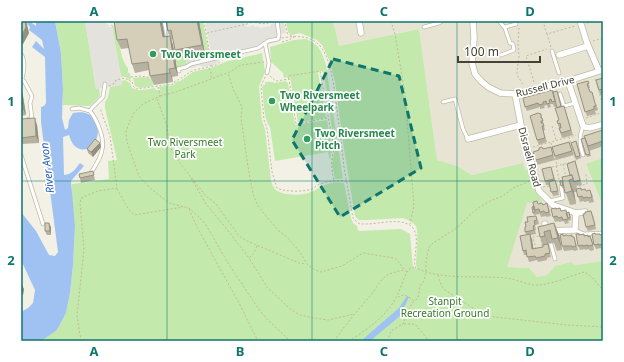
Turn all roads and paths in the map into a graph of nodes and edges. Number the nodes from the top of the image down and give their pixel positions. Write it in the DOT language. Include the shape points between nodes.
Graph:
graph roads {
  1 [pos="111,21"];
  2 [pos="164,21"];
  3 [pos="204,21"];
  4 [pos="252,21"];
  5 [pos="274,21"];
  6 [pos="277,21"];
  7 [pos="285,21"];
  8 [pos="359,21"];
  9 [pos="391,21"];
  10 [pos="442,21"];
  11 [pos="474,21"];
  12 [pos="499,21"];
  13 [pos="547,21"];
  14 [pos="594,21"];
  15 [pos="581,23"];
  16 [pos="120,25"];
  17 [pos="518,25"];
  18 [pos="424,27"];
  19 [pos="505,27"];
  20 [pos="207,33"];
  21 [pos="361,33"];
  22 [pos="547,34"];
  23 [pos="294,37"];
  24 [pos="278,38"];
  25 [pos="603,38"];
  26 [pos="168,42"];
  27 [pos="265,43"];
  28 [pos="588,45"];
  29 [pos="552,49"];
  30 [pos="21,54"];
  31 [pos="501,55"];
  32 [pos="557,56"];
  33 [pos="219,58"];
  34 [pos="211,60"];
  35 [pos="268,61"];
  36 [pos="212,65"];
  37 [pos="209,67"];
  38 [pos="179,71"];
  39 [pos="601,71"];
  40 [pos="228,72"];
  41 [pos="267,73"];
  42 [pos="559,73"];
  43 [pos="593,73"];
  44 [pos="152,78"];
  45 [pos="22,79"];
  46 [pos="210,79"];
  47 [pos="289,79"];
  48 [pos="132,81"];
  49 [pos="568,81"];
  50 [pos="107,86"];
  51 [pos="158,86"];
  52 [pos="536,89"];
  53 [pos="525,92"];
  54 [pos="515,94"];
  55 [pos="560,94"];
  56 [pos="160,96"];
  57 [pos="157,98"];
  58 [pos="443,102"];
  59 [pos="575,103"];
  60 [pos="99,105"];
  61 [pos="603,105"];
  62 [pos="72,109"];
  63 [pos="90,111"];
  64 [pos="603,112"];
  65 [pos="328,118"];
  66 [pos="26,120"];
  67 [pos="580,120"];
  68 [pos="603,124"];
  69 [pos="521,125"];
  70 [pos="552,126"];
  71 [pos="583,126"];
  72 [pos="581,134"];
  73 [pos="569,137"];
  74 [pos="468,140"];
  75 [pos="556,141"];
  76 [pos="550,142"];
  77 [pos="527,149"];
  78 [pos="21,155"];
  79 [pos="583,155"];
  80 [pos="563,164"];
  81 [pos="556,166"];
  82 [pos="548,168"];
  83 [pos="92,173"];
  84 [pos="586,174"];
  85 [pos="190,176"];
  86 [pos="535,177"];
  87 [pos="567,178"];
  88 [pos="334,180"];
  89 [pos="346,181"];
  90 [pos="553,185"];
  91 [pos="560,185"];
  92 [pos="576,187"];
  93 [pos="117,188"];
  94 [pos="538,188"];
  95 [pos="549,201"];
  96 [pos="183,207"];
  97 [pos="189,208"];
  98 [pos="585,212"];
  99 [pos="576,213"];
  100 [pos="43,224"];
  101 [pos="545,224"];
  102 [pos="410,225"];
  103 [pos="575,230"];
  104 [pos="548,232"];
  105 [pos="603,233"];
  106 [pos="540,236"];
  107 [pos="257,245"];
  108 [pos="543,248"];
  109 [pos="536,252"];
  110 [pos="249,258"];
  111 [pos="556,259"];
  112 [pos="307,264"];
  113 [pos="415,267"];
  114 [pos="404,270"];
  115 [pos="407,272"];
  116 [pos="426,272"];
  117 [pos="438,274"];
  118 [pos="603,290"];
  119 [pos="397,296"];
  120 [pos="414,301"];
  121 [pos="354,314"];
  122 [pos="403,324"];
  123 [pos="603,327"];
  124 [pos="81,341"];
  125 [pos="258,341"];
  126 [pos="290,341"];
  127 [pos="334,341"];
  128 [pos="349,341"];
  129 [pos="387,341"];
  130 [pos="429,341"];
  1 -- 16 [label="path" via="112,26"];
  2 -- 26 [label="lane"];
  3 -- 20 [label="path"];
  4 -- 5 [label="path" via="265,24"];
  4 -- 20 [label="path"];
  6 -- 24 [label="lane"];
  7 -- 23 [label="path" via="287,33"];
  8 -- 21 [label="street"];
  9 -- 102 [label="path" via="405,94 414,206"];
  10 -- 18 [label="lane"];
  11 -- 54 [label="street, Russell Drive" via="472,63 475,74 481,82 500,93"];
  12 -- 19 [label="lane"];
  13 -- 22 [label="path" via="544,26"];
  14 -- 15 [label="path"];
  15 -- 22 [label="path"];
  15 -- 28 [label="street"];
  17 -- 19 [label="lane"];
  17 -- 53 [label="path" via="517,75"];
  19 -- 31 [label="lane" via="514,50"];
  20 -- 34 [label="path"];
  22 -- 29 [label="path"];
  23 -- 24 [label="path"];
  23 -- 89 [label="path" via="311,39 321,46 331,70"];
  24 -- 27 [label="lane"];
  25 -- 28 [label="path"];
  27 -- 33 [label="lane" via="258,48"];
  27 -- 35 [label="lane"];
  28 -- 32 [label="street"];
  28 -- 39 [label="street"];
  29 -- 32 [label="lane"];
  29 -- 52 [label="path" via="526,56"];
  30 -- 45 [label="lane" via="24,71"];
  32 -- 42 [label="lane"];
  33 -- 34 [label="lane"];
  33 -- 36 [label="path"];
  34 -- 36 [label="path"];
  34 -- 38 [label="lane" via="190,64 178,69"];
  35 -- 40 [label="path" via="241,65"];
  35 -- 41 [label="lane"];
  36 -- 37 [label="path"];
  37 -- 46 [label="path"];
  37 -- 51 [label="path" via="192,71 174,84"];
  39 -- 43 [label="street, Russell Drive"];
  40 -- 46 [label="path"];
  40 -- 112 [label="path" via="232,89 242,107 248,167 257,204 300,252"];
  41 -- 47 [label="path" via="276,81"];
  41 -- 88 [label="path" via="261,86 272,172 277,188 289,191 305,190"];
  43 -- 49 [label="street, Russell Drive"];
  43 -- 61 [label="path"];
  44 -- 48 [label="path" via="131,76"];
  45 -- 66 [label="lane" via="32,96 32,119"];
  46 -- 56 [label="path"];
  47 -- 65 [label="path" via="296,124"];
  47 -- 65 [label="path" via="288,76 320,70"];
  48 -- 50 [label="path" via="126,78 116,80"];
  48 -- 51 [label="path" via="136,89"];
  49 -- 52 [label="street, Russell Drive"];
  49 -- 59 [label="street"];
  50 -- 63 [label="lane" via="103,97"];
  51 -- 56 [label="path"];
  52 -- 53 [label="street, Russell Drive"];
  53 -- 54 [label="street, Russell Drive"];
  54 -- 69 [label="street, Disraeli Road"];
  55 -- 59 [label="lane" via="564,106"];
  56 -- 57 [label="path"];
  57 -- 85 [label="path" via="167,126 172,152"];
  57 -- 96 [label="path" via="143,104 134,113 126,132 127,142 139,176 170,203"];
  58 -- 74 [label="lane" via="455,99"];
  59 -- 67 [label="street"];
  60 -- 93 [label="path" via="110,136"];
  62 -- 63 [label="lane"];
  63 -- 83 [label="lane" via="98,123 103,145"];
  64 -- 67 [label="path"];
  65 -- 88 [label="path" via="334,149 331,164"];
  67 -- 71 [label="street"];
  68 -- 71 [label="street" via="590,128"];
  69 -- 74 [label="street"];
  69 -- 77 [label="street, Disraeli Road"];
  70 -- 75 [label="path"];
  71 -- 72 [label="lane"];
  72 -- 73 [label="path"];
  72 -- 79 [label="lane" via="579,143"];
  73 -- 75 [label="path"];
  73 -- 80 [label="path" via="576,161"];
  75 -- 76 [label="path"];
  76 -- 77 [label="path"];
  76 -- 81 [label="path"];
  77 -- 86 [label="street, Disraeli Road"];
  78 -- 100 [label="lane"];
  80 -- 81 [label="path"];
  80 -- 87 [label="path"];
  81 -- 82 [label="path"];
  81 -- 91 [label="path"];
  84 -- 92 [label="path" via="588,184"];
  85 -- 107 [label="path" via="216,204 239,236"];
  85 -- 110 [label="path" via="206,204"];
  86 -- 94 [label="street, Disraeli Road"];
  86 -- 116 [label="path" via="478,208 454,230 433,243 429,247"];
  88 -- 89 [label="path"];
  89 -- 102 [label="path" via="356,222"];
  90 -- 94 [label="path"];
  91 -- 95 [label="lane" via="563,198"];
  93 -- 96 [label="path" via="129,210 135,215"];
  93 -- 124 [label="path" via="98,191 81,198 84,249 77,316"];
  94 -- 95 [label="street, Disraeli Road"];
  95 -- 99 [label="street, Disraeli Road"];
  96 -- 97 [label="path"];
  97 -- 125 [label="path"];
  97 -- 126 [label="path" via="206,225 260,311"];
  98 -- 99 [label="street, Disraeli Road"];
  99 -- 103 [label="street"];
  101 -- 104 [label="street"];
  102 -- 113 [label="path" via="415,232"];
  103 -- 104 [label="street"];
  103 -- 105 [label="lane" via="584,234"];
  104 -- 106 [label="path"];
  104 -- 111 [label="lane"];
  106 -- 108 [label="path"];
  106 -- 109 [label="path" via="533,237"];
  107 -- 110 [label="path"];
  107 -- 112 [label="path"];
  110 -- 121 [label="path" via="267,286 290,309 300,315 328,320"];
  112 -- 114 [label="path" via="321,272 342,266 363,253 394,258"];
  113 -- 115 [label="path"];
  113 -- 116 [label="path"];
  114 -- 115 [label="path"];
  114 -- 121 [label="path" via="385,277"];
  115 -- 119 [label="path"];
  116 -- 117 [label="path"];
  116 -- 120 [label="path" via="418,298"];
  117 -- 118 [label="path" via="506,278 539,285 584,272"];
  117 -- 123 [label="path" via="445,290 484,315"];
  119 -- 120 [label="path" via="406,295"];
  119 -- 128 [label="path" via="389,309"];
  120 -- 122 [label="path"];
  121 -- 127 [label="path"];
  122 -- 129 [label="path" via="391,331"];
  122 -- 130 [label="path" via="415,324"];
}
